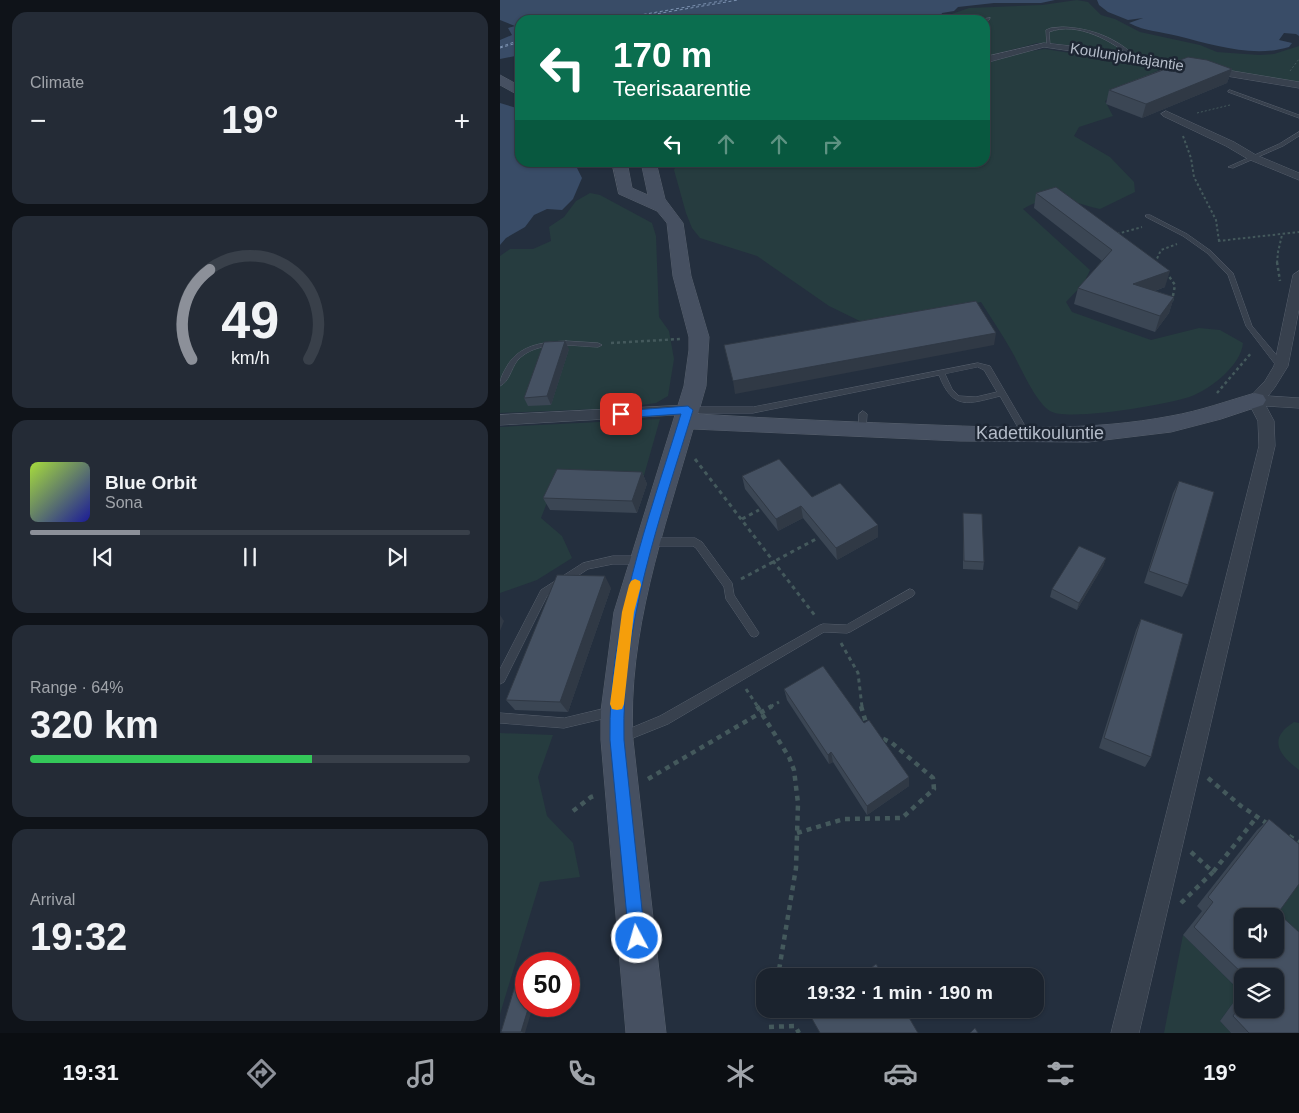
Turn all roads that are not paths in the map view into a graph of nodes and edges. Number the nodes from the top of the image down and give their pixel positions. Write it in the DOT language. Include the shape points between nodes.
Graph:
graph roads {
  1 [pos="1048,45"];
  2 [pos="990,58"];
  3 [pos="1135,58"];
  4 [pos="500,79"];
  5 [pos="1299,85"];
  6 [pos="515,89"];
  7 [pos="1230,91"];
  8 [pos="1168,115"];
  9 [pos="1299,117"];
  10 [pos="1299,134"];
  11 [pos="1252,157"];
  12 [pos="620,167"];
  13 [pos="649,167"];
  14 [pos="1231,167"];
  15 [pos="1299,177"];
  16 [pos="662,207"];
  17 [pos="1148,216"];
  18 [pos="1299,275"];
  19 [pos="598,345"];
  20 [pos="1281,366"];
  21 [pos="941,372"];
  22 [pos="500,384"];
  23 [pos="1002,393"];
  24 [pos="1256,400"];
  25 [pos="1299,403"];
  26 [pos="500,420"];
  27 [pos="684,424"];
  28 [pos="1027,436"];
  29 [pos="645,551"];
  30 [pos="910,593"];
  31 [pos="754,633"];
  32 [pos="500,679"];
  33 [pos="616,711"];
  34 [pos="500,718"];
  35 [pos="617,740"];
  36 [pos="646,1033"];
  37 [pos="1125,1033"];
  1 -- 2 [label="street, Koulunjohtajantie"];
  1 -- 3 [label="street, Koulunjohtajantie"];
  1 -- 3 [label="lane" via="1048,31 1051,29 1081,30 1114,41"];
  3 -- 5 [label="street, Koulunjohtajantie" via="1176,68"];
  4 -- 6 [label="main road"];
  7 -- 9 [label="lane"];
  8 -- 11 [label="street"];
  10 -- 11 [label="lane"];
  11 -- 14 [label="lane"];
  11 -- 15 [label="street"];
  12 -- 16 [label="main road" via="625,191"];
  13 -- 16 [label="main road" via="654,192"];
  16 -- 27 [label="main road" via="674,223 682,276 699,337 695,386"];
  17 -- 20 [label="lane" via="1209,252 1231,274 1249,326"];
  18 -- 20 [label="street, Kadettikouluntie"];
  19 -- 22 [label="lane" via="562,343 529,349 516,357"];
  20 -- 24 [label="street, Kadettikouluntie"];
  21 -- 23 [label="lane" via="978,365 987,368"];
  21 -- 23 [label="lane" via="956,398 965,400"];
  21 -- 27 [label="lane"];
  23 -- 28 [label="lane"];
  24 -- 25 [label="street"];
  24 -- 28 [label="main road, Kadettikouluntie" via="1221,413 1147,429 1092,435"];
  24 -- 37 [label="street" via="1266,421 1267,446"];
  26 -- 27 [label="street"];
  27 -- 28 [label="main road, Kadettikouluntie" via="863,422"];
  27 -- 29 [label="main road"];
  29 -- 31 [label="lane" via="695,542 699,545 729,586 729,596"];
  29 -- 32 [label="lane" via="586,566 544,593"];
  29 -- 33 [label="main road" via="628,612"];
  30 -- 35 [label="lane" via="847,628 827,628 664,720"];
  33 -- 34 [label="lane" via="564,723"];
  33 -- 35 [label="main road"];
  35 -- 36 [label="main road"];
}
